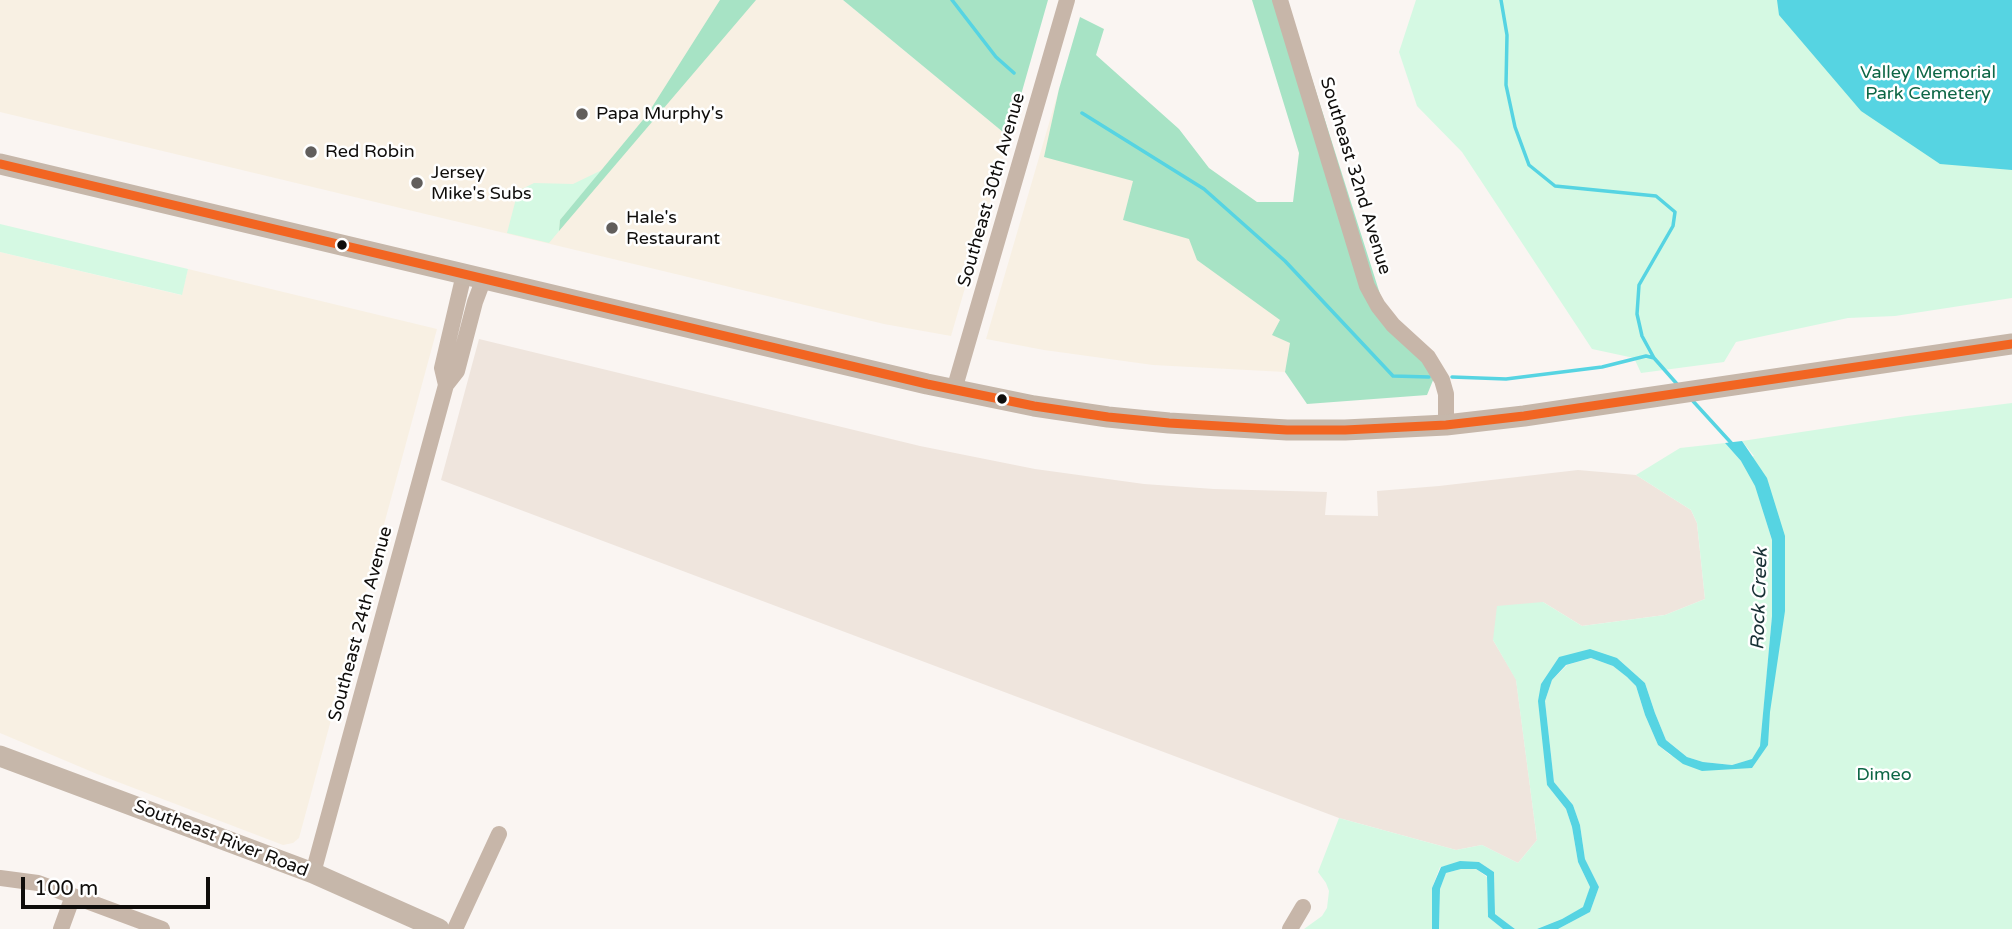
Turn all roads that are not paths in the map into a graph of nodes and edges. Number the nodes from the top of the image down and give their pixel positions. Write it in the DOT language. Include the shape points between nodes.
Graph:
graph roads {
  1 [pos="1067,0"];
  2 [pos="1280,0"];
  3 [pos="0,164"];
  4 [pos="474,276"];
  5 [pos="2012,344"];
  6 [pos="954,390"];
  7 [pos="1447,425"];
  8 [pos="0,756"];
  9 [pos="499,834"];
  10 [pos="313,873"];
  11 [pos="0,878"];
  12 [pos="73,896"];
  13 [pos="1303,907"];
  14 [pos="61,929"];
  15 [pos="162,929"];
  16 [pos="439,929"];
  17 [pos="455,929"];
  18 [pos="1290,929"];
  1 -- 6 [label="street, Southeast 30th Avenue"];
  2 -- 7 [label="street, Southeast 32nd Avenue" via="1367,286 1393,325 1428,357 1442,380"];
  3 -- 4 [label="main road"];
  4 -- 6 [label="main road"];
  4 -- 10 [label="street, Southeast 24th Avenue" via="442,368 446,385"];
  5 -- 7 [label="main road"];
  6 -- 7 [label="main road" via="1108,417 1228,427 1345,430"];
  8 -- 10 [label="main road, Southeast River Road"];
  9 -- 17 [label="street"];
  10 -- 16 [label="main road, Southeast River Road"];
  11 -- 12 [label="street" via="38,883"];
  12 -- 14 [label="street"];
  12 -- 15 [label="street"];
  13 -- 18 [label="street"];
}
